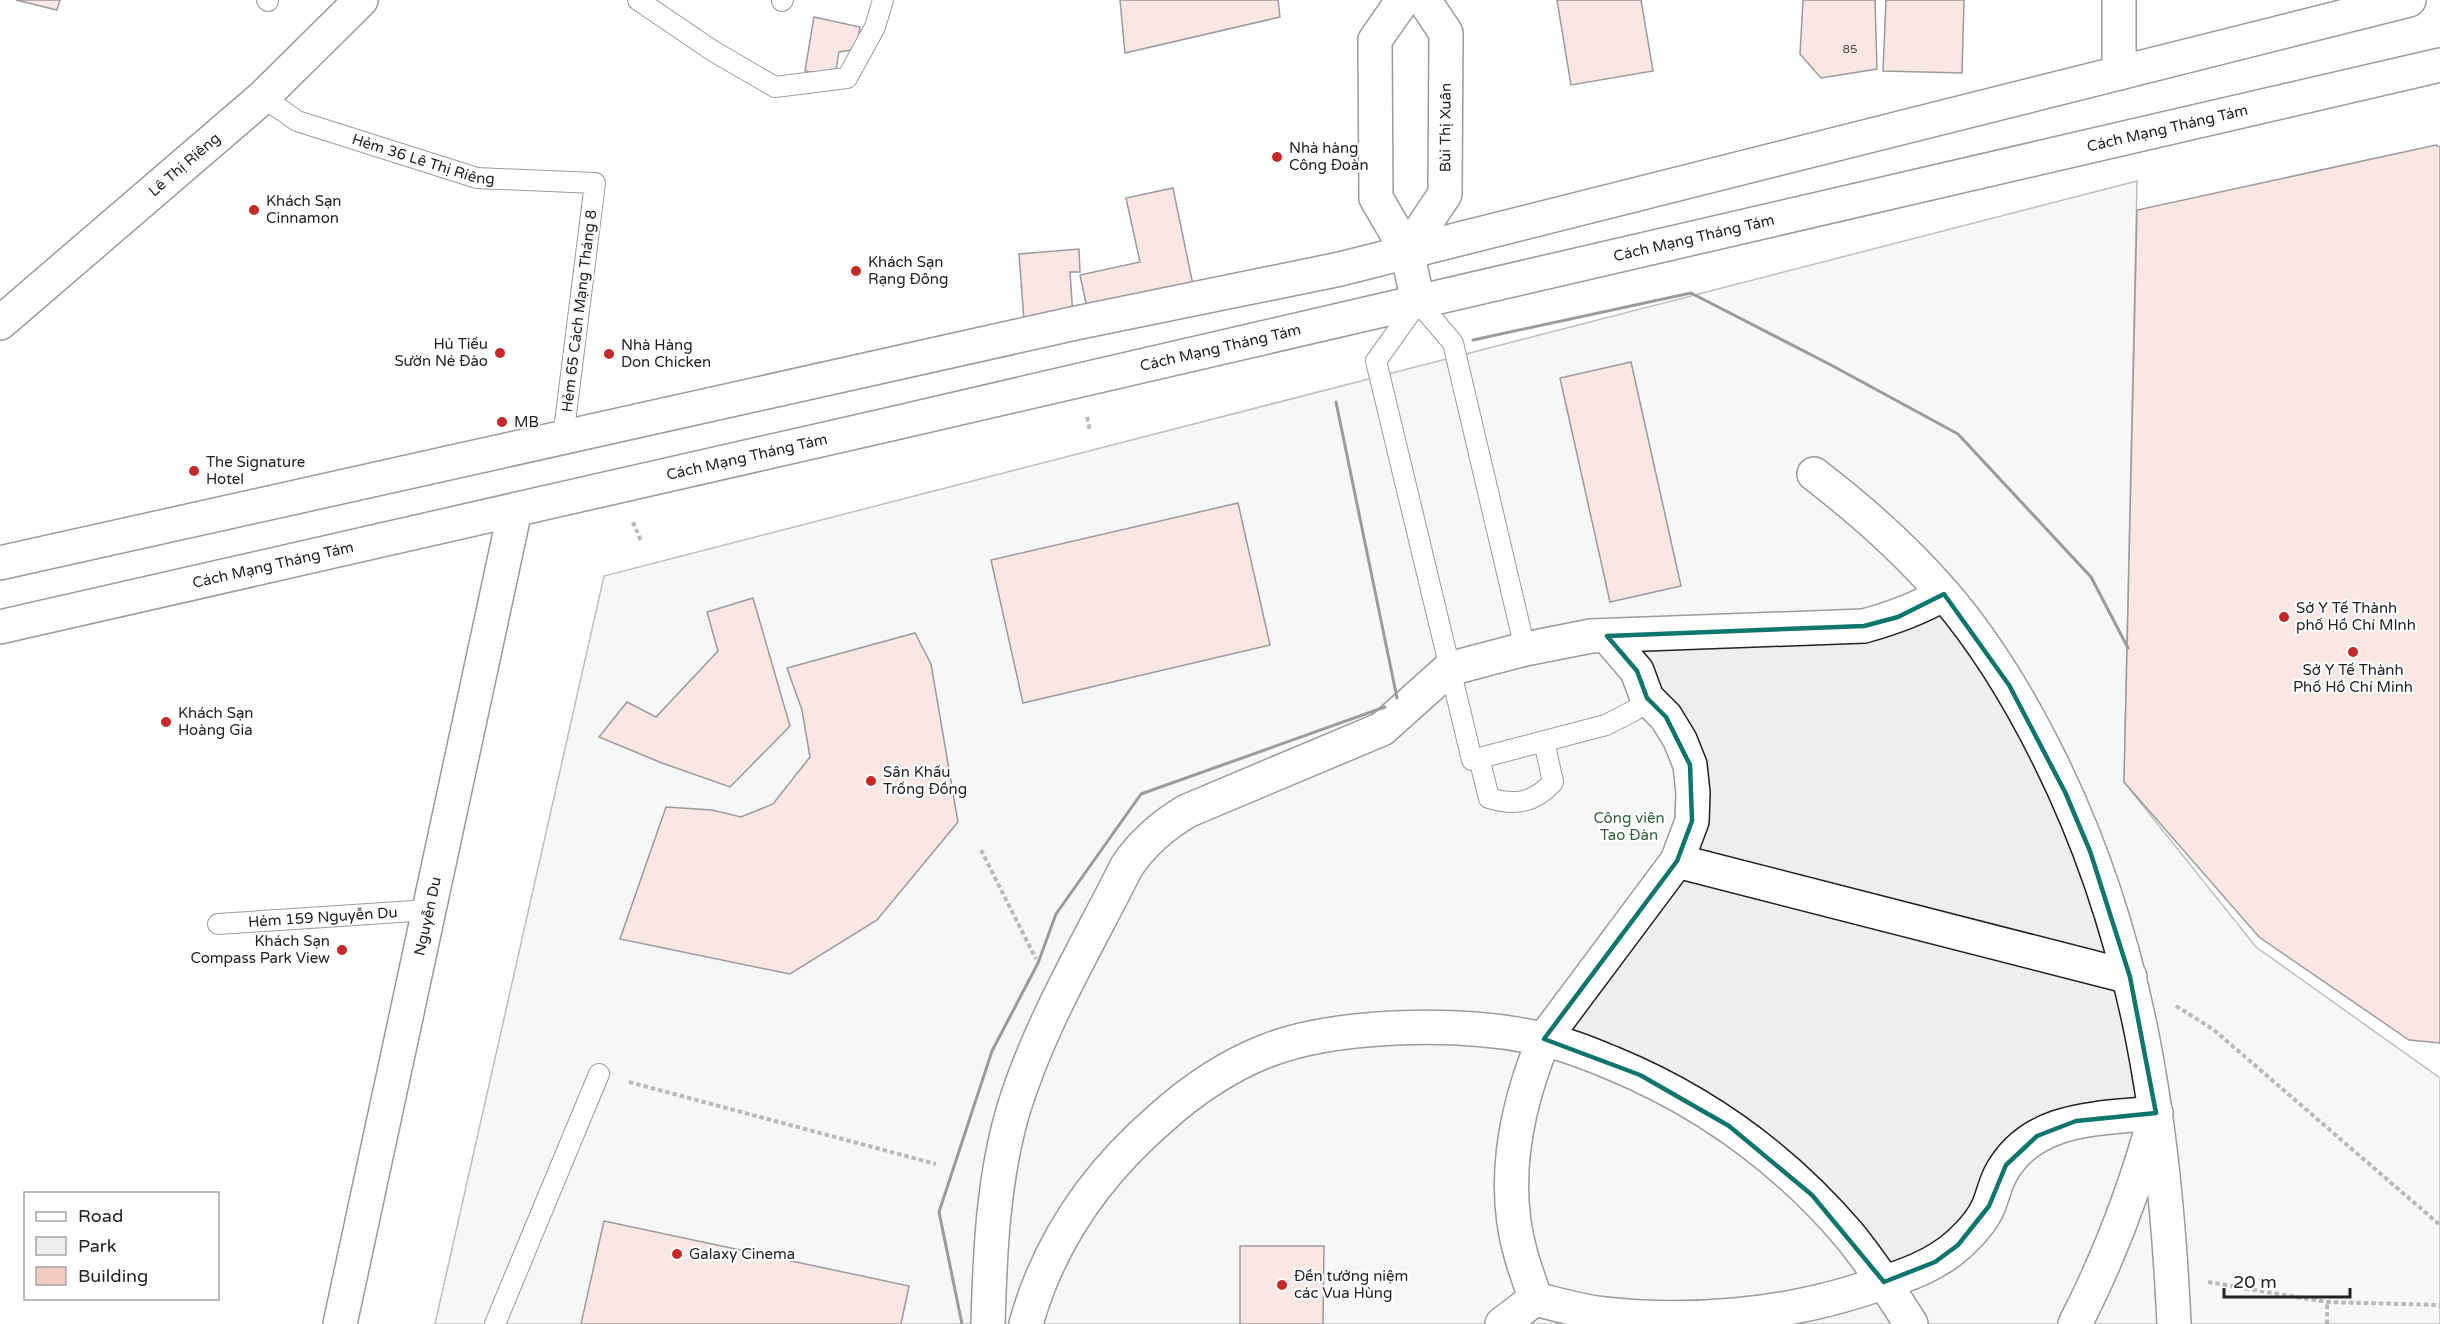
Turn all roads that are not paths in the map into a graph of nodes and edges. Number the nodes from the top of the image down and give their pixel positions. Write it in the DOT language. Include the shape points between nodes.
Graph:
graph roads {
  1 [pos="361,0"];
  2 [pos="638,0"];
  3 [pos="883,0"];
  4 [pos="1403,0"];
  5 [pos="1424,0"];
  6 [pos="2119,0"];
  7 [pos="2409,0"];
  8 [pos="2434,70"];
  9 [pos="2119,73"];
  10 [pos="263,97"];
  11 [pos="595,183"];
  12 [pos="1407,251"];
  13 [pos="1418,302"];
  14 [pos="0,323"];
  15 [pos="563,438"];
  16 [pos="1814,474"];
  17 [pos="515,510"];
  18 [pos="0,563"];
  19 [pos="1944,594"];
  20 [pos="0,627"];
  21 [pos="1607,636"];
  22 [pos="1525,649"];
  23 [pos="1449,669"];
  24 [pos="1647,698"];
  25 [pos="1544,741"];
  26 [pos="1479,758"];
  27 [pos="1677,861"];
  28 [pos="429,910"];
  29 [pos="218,924"];
  30 [pos="2130,977"];
  31 [pos="1544,1039"];
  32 [pos="599,1074"];
  33 [pos="2156,1113"];
  34 [pos="1884,1282"];
  35 [pos="1535,1299"];
  36 [pos="340,1324"];
  37 [pos="495,1324"];
  38 [pos="988,1324"];
  39 [pos="1026,1324"];
  40 [pos="1502,1324"];
  41 [pos="1911,1324"];
  42 [pos="2075,1324"];
  43 [pos="2174,1324"];
  1 -- 10 [label="street, Lê Thị Riêng"];
  2 -- 3 [label="lane" via="775,87 848,78 875,27"];
  4 -- 12 [label="street" via="1375,40 1376,198"];
  5 -- 12 [label="street, Bùi Thị Xuân" via="1446,33 1445,194"];
  6 -- 9 [label="street"];
  7 -- 9 [label="street"];
  8 -- 13 [label="street, Cách Mạng Tháng Tám"];
  9 -- 12 [label="street"];
  10 -- 11 [label="lane, Hẻm 36 Lê Thị Riêng" via="297,121 477,178"];
  10 -- 14 [label="street, Lê Thị Riêng"];
  11 -- 15 [label="lane, Hẻm 65 Cách Mạng Tháng 8"];
  12 -- 13 [label="street"];
  12 -- 15 [label="street" via="1340,269 1076,323"];
  13 -- 17 [label="street, Cách Mạng Tháng Tám"];
  13 -- 22 [label="lane" via="1453,343"];
  13 -- 23 [label="lane" via="1377,361"];
  15 -- 18 [label="street"];
  16 -- 19 [label="street" via="1904,550"];
  17 -- 20 [label="street, Cách Mạng Tháng Tám"];
  17 -- 28 [label="street, Nguyễn Du"];
  19 -- 21 [label="street" via="1898,617 1864,626"];
  19 -- 30 [label="street" via="2009,685 2061,782 2097,871"];
  21 -- 22 [label="street"];
  21 -- 24 [label="street" via="1636,671"];
  22 -- 23 [label="street"];
  23 -- 26 [label="lane" via="1472,760"];
  23 -- 38 [label="street" via="1382,729 1187,811 1155,832 1126,866 1034,1052 1013,1112 992,1225"];
  24 -- 25 [label="lane" via="1635,710 1606,725"];
  24 -- 27 [label="street" via="1666,717 1690,765 1692,821"];
  25 -- 26 [label="lane"];
  25 -- 26 [label="lane" via="1553,782 1535,798 1523,802 1505,803 1489,798"];
  27 -- 30 [label="street"];
  27 -- 31 [label="street"];
  28 -- 29 [label="lane, Hẻm 159 Nguyễn Du"];
  28 -- 36 [label="street, Nguyễn Du"];
  30 -- 33 [label="street"];
  31 -- 34 [label="street" via="1640,1075 1729,1126 1812,1195"];
  31 -- 35 [label="street" via="1520,1107 1511,1179 1520,1253"];
  31 -- 39 [label="street" via="1486,1029 1369,1029 1317,1037 1267,1051 1234,1067 1173,1107 1105,1172 1056,1244"];
  32 -- 37 [label="lane"];
  33 -- 34 [label="street" via="2076,1121 2037,1136 2006,1165 1989,1206 1958,1245 1935,1262"];
  33 -- 42 [label="street" via="2122,1222"];
  33 -- 43 [label="street" via="2169,1226"];
  34 -- 35 [label="street" via="1834,1299 1731,1317 1642,1318"];
  34 -- 41 [label="street"];
  35 -- 40 [label="street"];
}
